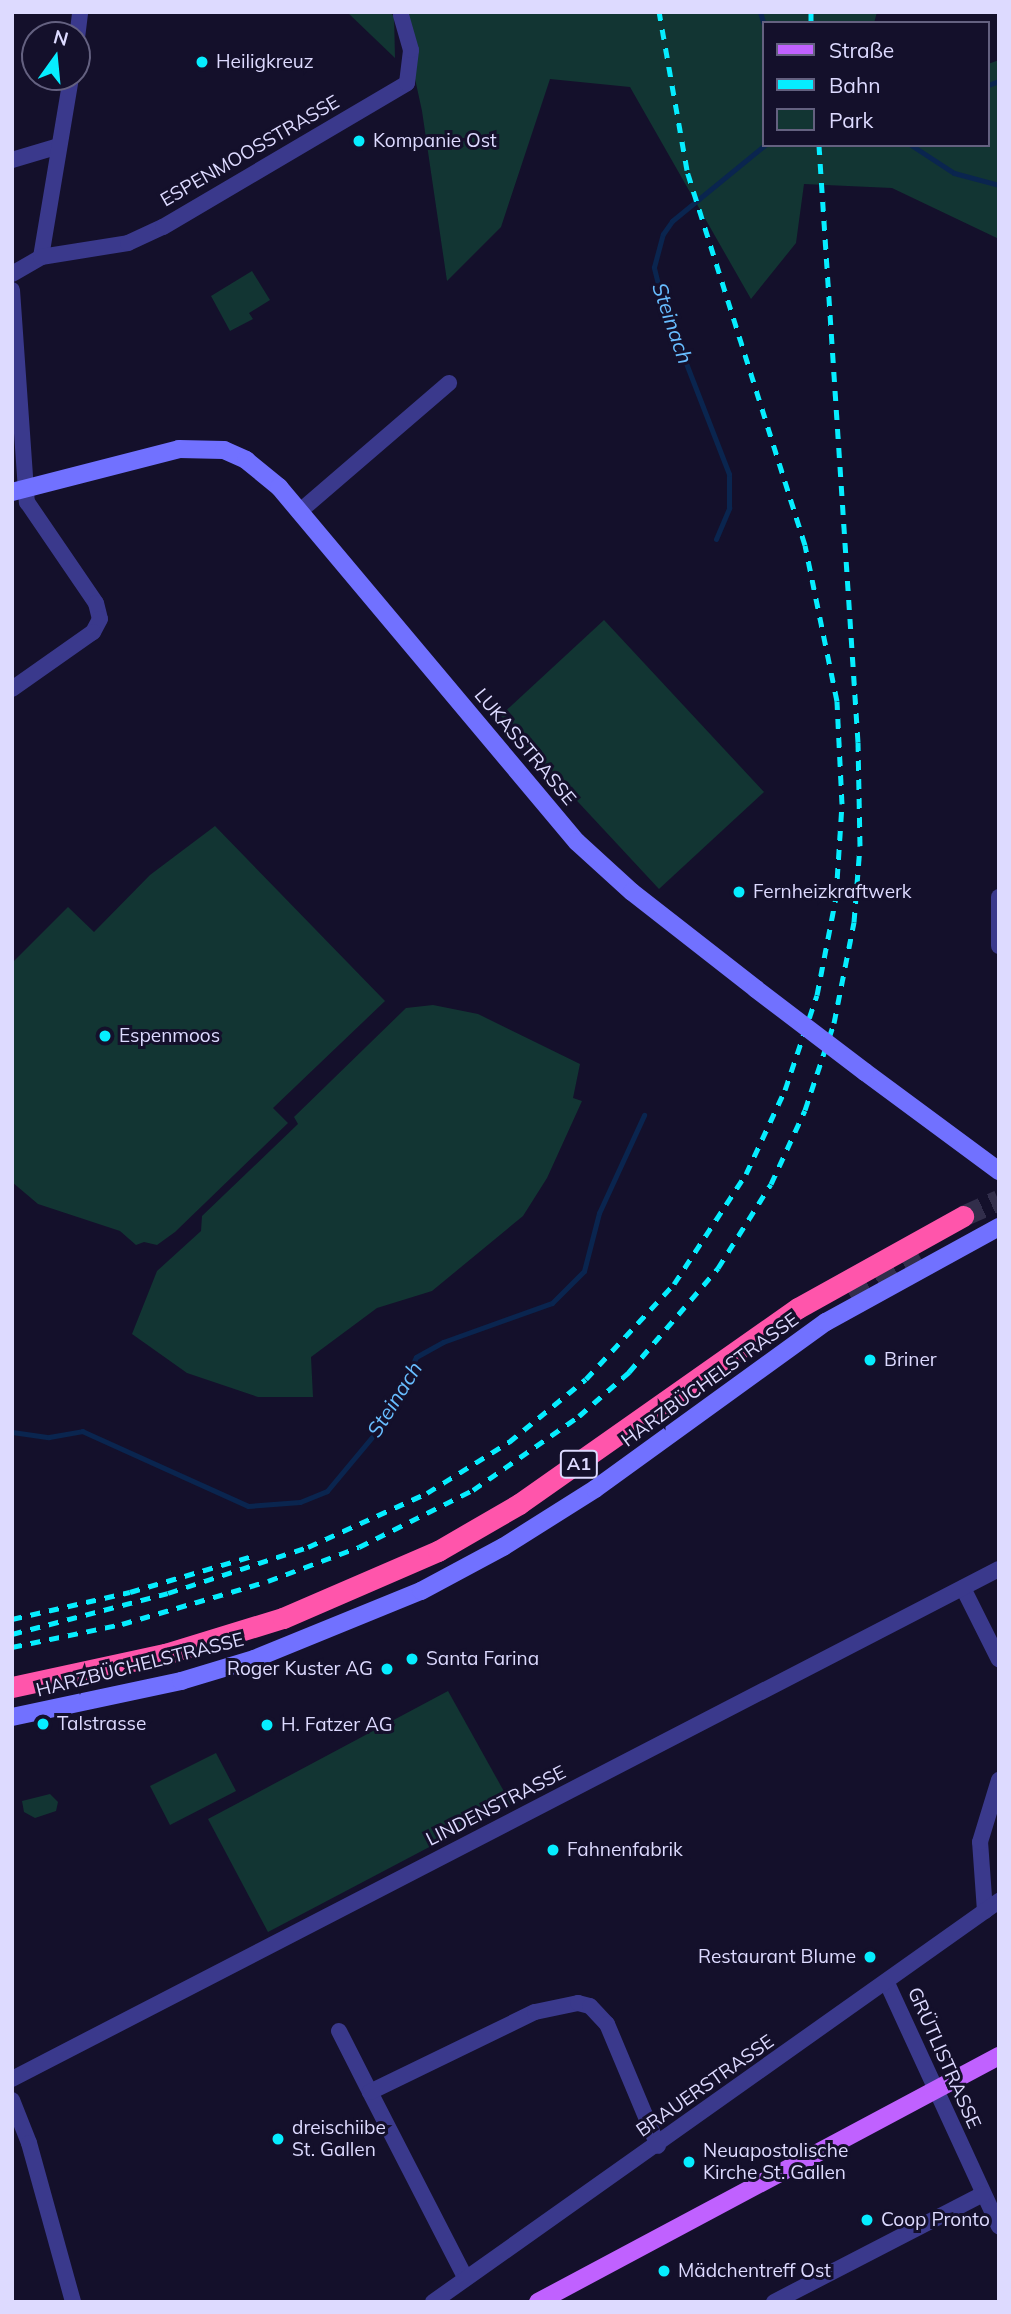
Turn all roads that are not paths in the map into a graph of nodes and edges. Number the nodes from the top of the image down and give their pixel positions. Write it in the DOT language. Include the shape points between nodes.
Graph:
graph roads {
  1 [pos="401,14"];
  2 [pos="69,91"];
  3 [pos="59,146"];
  4 [pos="12,160"];
  5 [pos="41,257"];
  6 [pos="12,274"];
  7 [pos="12,290"];
  8 [pos="449,383"];
  9 [pos="18,490"];
  10 [pos="299,513"];
  11 [pos="12,689"];
  12 [pos="999,897"];
  13 [pos="999,946"];
  14 [pos="999,1171"];
  15 [pos="963,1216"];
  16 [pos="999,1227"];
  17 [pos="999,1569"];
  18 [pos="963,1588"];
  19 [pos="999,1660"];
  20 [pos="12,1687"];
  21 [pos="12,1717"];
  22 [pos="999,1780"];
  23 [pos="992,1906"];
  24 [pos="887,1983"];
  25 [pos="339,2031"];
  26 [pos="999,2056"];
  27 [pos="12,2079"];
  28 [pos="935,2090"];
  29 [pos="370,2092"];
  30 [pos="12,2099"];
  31 [pos="658,2146"];
  32 [pos="983,2194"];
  33 [pos="998,2222"];
  34 [pos="465,2277"];
  35 [pos="73,2302"];
  36 [pos="433,2302"];
  37 [pos="538,2302"];
  38 [pos="774,2302"];
  1 -- 5 [label="street, ESPENMOOSSTRASSE" via="411,50 407,83 163,227 128,243"];
  2 -- 3 [label="street"];
  3 -- 4 [label="street"];
  3 -- 5 [label="street"];
  5 -- 6 [label="street"];
  7 -- 9 [label="street"];
  8 -- 10 [label="street"];
  9 -- 10 [label="main road, LUKASSTRASSE" via="178,449 218,449 262,471"];
  9 -- 11 [label="street" via="96,603 100,620 93,632"];
  10 -- 14 [label="main road, LUKASSTRASSE, bridge" via="578,842 632,892 756,989"];
  12 -- 13 [label="street"];
  15 -- 20 [label="highway, A1" via="798,1308 530,1497 438,1551 283,1618 165,1654"];
  16 -- 21 [label="main road, HARZBÜCHELSTRASSE" via="838,1315 595,1489 421,1591 254,1659 159,1686"];
  17 -- 18 [label="street, LINDENSTRASSE"];
  18 -- 19 [label="street"];
  18 -- 27 [label="street, LINDENSTRASSE"];
  22 -- 23 [label="street" via="980,1842"];
  23 -- 24 [label="street, BRAUERSTRASSE"];
  24 -- 28 [label="street, GRÜTLISTRASSE"];
  24 -- 31 [label="street, BRAUERSTRASSE"];
  25 -- 29 [label="street"];
  26 -- 28 [label="main road"];
  28 -- 32 [label="street, GRÜTLISTRASSE"];
  28 -- 37 [label="main road"];
  29 -- 31 [label="street" via="535,2012 578,2003 590,2006 607,2024"];
  29 -- 34 [label="street"];
  30 -- 35 [label="street" via="30,2143"];
  31 -- 34 [label="street, BRAUERSTRASSE"];
  32 -- 33 [label="street, GRÜTLISTRASSE"];
  32 -- 38 [label="street"];
  34 -- 36 [label="street, BRAUERSTRASSE"];
}
